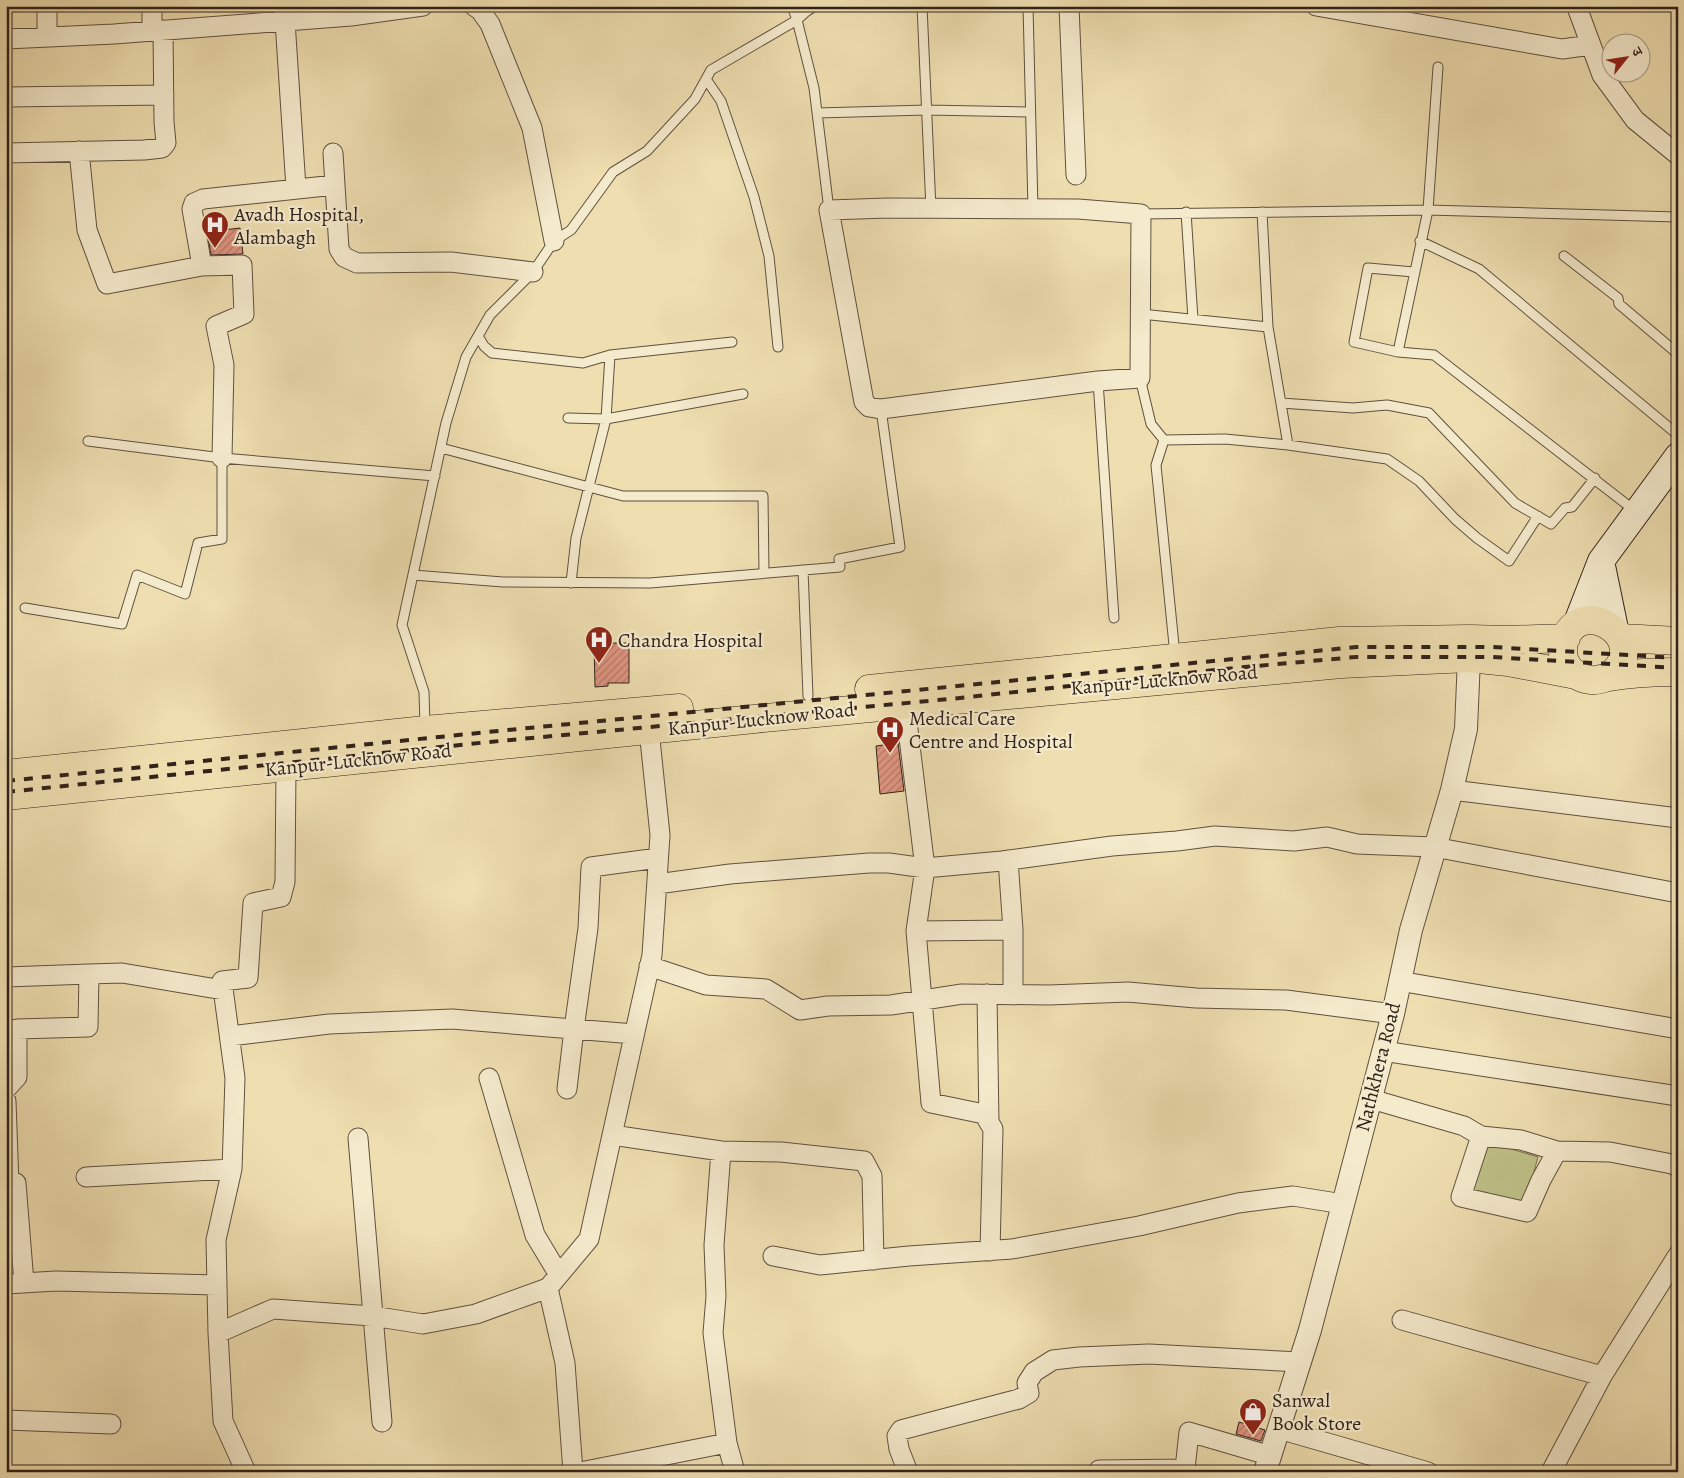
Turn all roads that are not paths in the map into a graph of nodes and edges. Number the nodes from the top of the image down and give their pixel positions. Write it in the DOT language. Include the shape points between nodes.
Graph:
graph roads {
  1 [pos="47,6"];
  2 [pos="152,6"];
  3 [pos="423,6"];
  4 [pos="474,6"];
  5 [pos="792,6"];
  6 [pos="815,6"];
  7 [pos="922,6"];
  8 [pos="1028,6"];
  9 [pos="1070,6"];
  10 [pos="1316,6"];
  11 [pos="1578,6"];
  12 [pos="389,9"];
  13 [pos="284,14"];
  14 [pos="797,20"];
  15 [pos="157,30"];
  16 [pos="46,37"];
  17 [pos="6,39"];
  18 [pos="1591,46"];
  19 [pos="1438,67"];
  20 [pos="706,79"];
  21 [pos="164,95"];
  22 [pos="6,98"];
  23 [pos="927,110"];
  24 [pos="1030,112"];
  25 [pos="817,113"];
  26 [pos="79,151"];
  27 [pos="6,153"];
  28 [pos="333,153"];
  29 [pos="1678,155"];
  30 [pos="1076,175"];
  31 [pos="335,185"];
  32 [pos="296,188"];
  33 [pos="931,208"];
  34 [pos="1033,209"];
  35 [pos="829,210"];
  36 [pos="1428,210"];
  37 [pos="1186,212"];
  38 [pos="1262,212"];
  39 [pos="1141,214"];
  40 [pos="1678,217"];
  41 [pos="554,240"];
  42 [pos="1420,241"];
  43 [pos="1564,256"];
  44 [pos="202,266"];
  45 [pos="533,272"];
  46 [pos="1414,272"];
  47 [pos="1141,314"];
  48 [pos="1193,319"];
  49 [pos="1268,327"];
  50 [pos="478,336"];
  51 [pos="732,342"];
  52 [pos="778,347"];
  53 [pos="1398,352"];
  54 [pos="1678,354"];
  55 [pos="610,355"];
  56 [pos="1140,378"];
  57 [pos="1098,381"];
  58 [pos="742,394"];
  59 [pos="1281,403"];
  60 [pos="881,409"];
  61 [pos="568,418"];
  62 [pos="606,420"];
  63 [pos="1678,435"];
  64 [pos="1164,440"];
  65 [pos="88,441"];
  66 [pos="1288,445"];
  67 [pos="441,448"];
  68 [pos="1678,456"];
  69 [pos="222,458"];
  70 [pos="434,476"];
  71 [pos="1595,478"];
  72 [pos="589,487"];
  73 [pos="1637,513"];
  74 [pos="1538,516"];
  75 [pos="1601,561"];
  76 [pos="803,570"];
  77 [pos="764,573"];
  78 [pos="413,575"];
  79 [pos="571,583"];
  80 [pos="25,608"];
  81 [pos="1114,618"];
  82 [pos="1571,632"];
  83 [pos="1618,634"];
  84 [pos="1678,641"];
  85 [pos="1175,657"];
  86 [pos="1469,658"];
  87 [pos="1678,672"];
  88 [pos="1576,675"];
  89 [pos="1089,677"];
  90 [pos="1608,677"];
  91 [pos="808,696"];
  92 [pos="905,705"];
  93 [pos="649,730"];
  94 [pos="426,742"];
  95 [pos="286,768"];
  96 [pos="6,774"];
  97 [pos="1452,790"];
  98 [pos="6,796"];
  99 [pos="1678,818"];
  100 [pos="1434,847"];
  101 [pos="658,858"];
  102 [pos="1008,860"];
  103 [pos="925,868"];
  104 [pos="657,884"];
  105 [pos="1678,893"];
  106 [pos="1013,930"];
  107 [pos="916,931"];
  108 [pos="649,966"];
  109 [pos="89,974"];
  110 [pos="6,977"];
  111 [pos="1399,981"];
  112 [pos="223,990"];
  113 [pos="987,994"];
  114 [pos="1012,995"];
  115 [pos="921,1000"];
  116 [pos="1393,1014"];
  117 [pos="574,1029"];
  118 [pos="1678,1029"];
  119 [pos="634,1034"];
  120 [pos="230,1036"];
  121 [pos="1384,1051"];
  122 [pos="489,1078"];
  123 [pos="6,1089"];
  124 [pos="567,1089"];
  125 [pos="1678,1096"];
  126 [pos="1371,1098"];
  127 [pos="6,1100"];
  128 [pos="989,1123"];
  129 [pos="612,1135"];
  130 [pos="1481,1136"];
  131 [pos="358,1138"];
  132 [pos="721,1150"];
  133 [pos="1557,1151"];
  134 [pos="1678,1166"];
  135 [pos="232,1169"];
  136 [pos="86,1177"];
  137 [pos="1343,1204"];
  138 [pos="990,1251"];
  139 [pos="1678,1255"];
  140 [pos="773,1256"];
  141 [pos="874,1260"];
  142 [pos="554,1282"];
  143 [pos="15,1284"];
  144 [pos="217,1285"];
  145 [pos="372,1316"];
  146 [pos="1402,1320"];
  147 [pos="218,1333"];
  148 [pos="1300,1362"];
  149 [pos="1602,1376"];
  150 [pos="6,1420"];
  151 [pos="382,1422"];
  152 [pos="111,1424"];
  153 [pos="1279,1429"];
  154 [pos="727,1443"];
  155 [pos="1268,1464"];
  156 [pos="246,1472"];
  157 [pos="573,1472"];
  158 [pos="580,1472"];
  159 [pos="735,1472"];
  160 [pos="908,1472"];
  161 [pos="1099,1472"];
  162 [pos="1428,1472"];
  163 [pos="1551,1472"];
  1 -- 16 [label="street"];
  2 -- 15 [label="street"];
  3 -- 12 [label="street"];
  4 -- 41 [label="street" via="490,24 532,128"];
  5 -- 14 [label="lane"];
  6 -- 14 [label="lane"];
  7 -- 23 [label="lane"];
  8 -- 24 [label="lane"];
  9 -- 30 [label="street"];
  10 -- 18 [label="street" via="1562,49"];
  11 -- 18 [label="street"];
  12 -- 13 [label="street" via="351,16"];
  13 -- 15 [label="street"];
  13 -- 32 [label="street"];
  14 -- 20 [label="lane" via="712,70"];
  14 -- 25 [label="lane"];
  15 -- 16 [label="street"];
  15 -- 21 [label="street"];
  16 -- 17 [label="street"];
  18 -- 29 [label="street" via="1602,75 1635,120"];
  19 -- 36 [label="lane"];
  20 -- 41 [label="lane" via="695,99 647,150 613,172 571,230"];
  20 -- 52 [label="lane" via="721,102 754,197 769,256"];
  21 -- 22 [label="street"];
  21 -- 26 [label="street" via="166,143 162,148"];
  23 -- 24 [label="lane"];
  23 -- 25 [label="lane"];
  23 -- 33 [label="lane"];
  24 -- 34 [label="lane"];
  25 -- 35 [label="lane"];
  26 -- 27 [label="street"];
  26 -- 44 [label="street" via="87,230 107,284"];
  28 -- 31 [label="street"];
  31 -- 32 [label="street"];
  31 -- 45 [label="street" via="339,249 344,257 357,263 451,262"];
  32 -- 44 [label="street" via="203,199 194,203 192,209"];
  33 -- 34 [label="street"];
  33 -- 35 [label="street"];
  34 -- 39 [label="street"];
  35 -- 60 [label="street" via="864,402 869,407"];
  36 -- 38 [label="lane"];
  36 -- 40 [label="lane"];
  36 -- 42 [label="lane"];
  37 -- 38 [label="lane"];
  37 -- 39 [label="lane"];
  37 -- 48 [label="lane"];
  38 -- 49 [label="lane"];
  39 -- 47 [label="street"];
  41 -- 45 [label="lane"];
  42 -- 46 [label="lane"];
  42 -- 63 [label="lane" via="1479,269"];
  43 -- 54 [label="lane" via="1618,298 1619,304"];
  44 -- 69 [label="street" via="242,265 244,314 216,326 224,365"];
  45 -- 50 [label="lane" via="490,315"];
  46 -- 53 [label="lane"];
  46 -- 53 [label="lane" via="1368,268 1354,342"];
  47 -- 48 [label="lane"];
  47 -- 56 [label="street"];
  48 -- 49 [label="lane"];
  49 -- 59 [label="lane"];
  50 -- 55 [label="lane" via="492,353 583,363"];
  50 -- 67 [label="lane" via="466,357"];
  51 -- 55 [label="lane"];
  53 -- 71 [label="lane" via="1434,355"];
  55 -- 62 [label="lane"];
  56 -- 57 [label="street"];
  56 -- 64 [label="lane" via="1152,424"];
  57 -- 60 [label="street"];
  57 -- 81 [label="lane"];
  58 -- 62 [label="lane"];
  59 -- 66 [label="lane"];
  59 -- 74 [label="lane" via="1352,408 1387,405 1429,413 1515,503"];
  60 -- 76 [label="lane" via="900,547 839,559 840,567"];
  61 -- 62 [label="lane"];
  62 -- 72 [label="lane"];
  64 -- 66 [label="lane" via="1226,439"];
  64 -- 85 [label="lane" via="1156,465"];
  65 -- 69 [label="lane"];
  66 -- 74 [label="lane" via="1387,459 1419,481 1455,519 1509,561"];
  67 -- 70 [label="lane"];
  67 -- 72 [label="lane"];
  68 -- 73 [label="main road"];
  69 -- 70 [label="lane"];
  69 -- 80 [label="lane" via="222,539 198,543 185,594 137,575 122,624"];
  70 -- 78 [label="lane"];
  71 -- 73 [label="lane"];
  71 -- 74 [label="lane" via="1572,507 1565,508 1551,524"];
  72 -- 77 [label="lane" via="623,496 763,496"];
  72 -- 79 [label="lane" via="576,538"];
  73 -- 75 [label="main road"];
  75 -- 82 [label="main road"];
  75 -- 83 [label="main road"];
  76 -- 77 [label="lane"];
  76 -- 91 [label="lane"];
  77 -- 79 [label="lane" via="650,583"];
  78 -- 79 [label="lane"];
  78 -- 94 [label="lane" via="402,626 424,692"];
  82 -- 83 [label="main road" via="1585,621 1596,620 1606,623"];
  82 -- 85 [label="main road, Kanpur-Lucknow Road" via="1508,640 1339,641"];
  82 -- 88 [label="main road" via="1563,654"];
  83 -- 84 [label="main road"];
  83 -- 90 [label="main road" via="1623,656 1615,672"];
  85 -- 89 [label="main road, Kanpur-Lucknow Road"];
  86 -- 88 [label="main road, Kanpur-Lucknow Road"];
  86 -- 89 [label="main road, Kanpur-Lucknow Road"];
  86 -- 97 [label="street, Nathkhera Road" via="1466,729"];
  87 -- 90 [label="main road"];
  88 -- 90 [label="main road" via="1595,681"];
  89 -- 91 [label="main road, Kanpur-Lucknow Road"];
  89 -- 92 [label="main road, Kanpur-Lucknow Road"];
  91 -- 94 [label="main road, Kanpur-Lucknow Road"];
  92 -- 93 [label="main road, Kanpur-Lucknow Road"];
  92 -- 103 [label="street"];
  93 -- 94 [label="main road, Kanpur-Lucknow Road"];
  93 -- 101 [label="street" via="660,835"];
  94 -- 95 [label="main road, Kanpur-Lucknow Road"];
  94 -- 96 [label="main road, Kanpur-Lucknow Road"];
  95 -- 98 [label="main road, Kanpur-Lucknow Road"];
  95 -- 112 [label="street" via="285,882 281,897 253,903 248,978 222,981"];
  97 -- 99 [label="street"];
  97 -- 100 [label="street, Nathkhera Road"];
  100 -- 102 [label="street" via="1357,844 1327,837 1294,841 1215,836"];
  100 -- 105 [label="street"];
  100 -- 111 [label="street, Nathkhera Road"];
  101 -- 104 [label="street"];
  101 -- 117 [label="street" via="591,867 588,928"];
  102 -- 103 [label="street"];
  102 -- 106 [label="street"];
  103 -- 104 [label="street" via="869,863 730,874"];
  103 -- 107 [label="street"];
  104 -- 108 [label="street"];
  106 -- 107 [label="street"];
  106 -- 114 [label="street"];
  107 -- 115 [label="street"];
  108 -- 115 [label="street" via="706,985 766,989 800,1010 891,1005"];
  108 -- 119 [label="street"];
  109 -- 110 [label="street"];
  109 -- 112 [label="street" via="122,974"];
  109 -- 123 [label="street" via="88,1027 17,1029 17,1078"];
  111 -- 116 [label="street, Nathkhera Road"];
  111 -- 118 [label="street"];
  112 -- 120 [label="street"];
  113 -- 114 [label="street"];
  113 -- 115 [label="street"];
  113 -- 128 [label="street"];
  114 -- 116 [label="street" via="1128,992 1196,998 1286,1000"];
  115 -- 128 [label="street" via="932,1104 984,1114"];
  116 -- 121 [label="street, Nathkhera Road"];
  117 -- 119 [label="street"];
  117 -- 120 [label="street" via="452,1019 329,1024"];
  117 -- 124 [label="street"];
  119 -- 129 [label="street"];
  120 -- 135 [label="street" via="235,1078"];
  121 -- 125 [label="street"];
  121 -- 126 [label="street, Nathkhera Road"];
  122 -- 142 [label="street" via="535,1235"];
  126 -- 130 [label="street" via="1464,1126"];
  126 -- 137 [label="street, Nathkhera Road"];
  127 -- 143 [label="street" via="8,1184 16,1183"];
  128 -- 138 [label="street" via="993,1129"];
  129 -- 132 [label="street"];
  129 -- 142 [label="street" via="589,1239"];
  130 -- 133 [label="street" via="1521,1140"];
  130 -- 133 [label="street" via="1461,1197 1500,1207 1527,1212"];
  131 -- 145 [label="street"];
  132 -- 141 [label="street" via="782,1152 864,1161 872,1176"];
  132 -- 154 [label="street" via="714,1245 716,1296 713,1332"];
  133 -- 134 [label="street" via="1610,1152"];
  135 -- 136 [label="street"];
  135 -- 144 [label="street" via="216,1240"];
  137 -- 138 [label="street" via="1293,1196 1238,1203 1139,1226"];
  137 -- 148 [label="street, Nathkhera Road"];
  138 -- 141 [label="street"];
  139 -- 149 [label="street"];
  140 -- 141 [label="street" via="820,1265"];
  142 -- 145 [label="street" via="476,1314 423,1324"];
  142 -- 157 [label="street" via="565,1363"];
  143 -- 144 [label="street" via="56,1281"];
  144 -- 147 [label="street"];
  145 -- 147 [label="street" via="273,1309"];
  145 -- 151 [label="street"];
  146 -- 149 [label="street"];
  147 -- 156 [label="street" via="223,1421"];
  148 -- 153 [label="street, Nathkhera Road"];
  148 -- 160 [label="street" via="1149,1354 1053,1360 1034,1372 1027,1384 1029,1393 1019,1400 901,1430 897,1436"];
  149 -- 163 [label="street"];
  150 -- 152 [label="street"];
  153 -- 155 [label="street, Nathkhera Road"];
  153 -- 162 [label="street"];
  154 -- 158 [label="street"];
  154 -- 159 [label="street"];
  155 -- 161 [label="street" via="1189,1432 1184,1469"];
}
